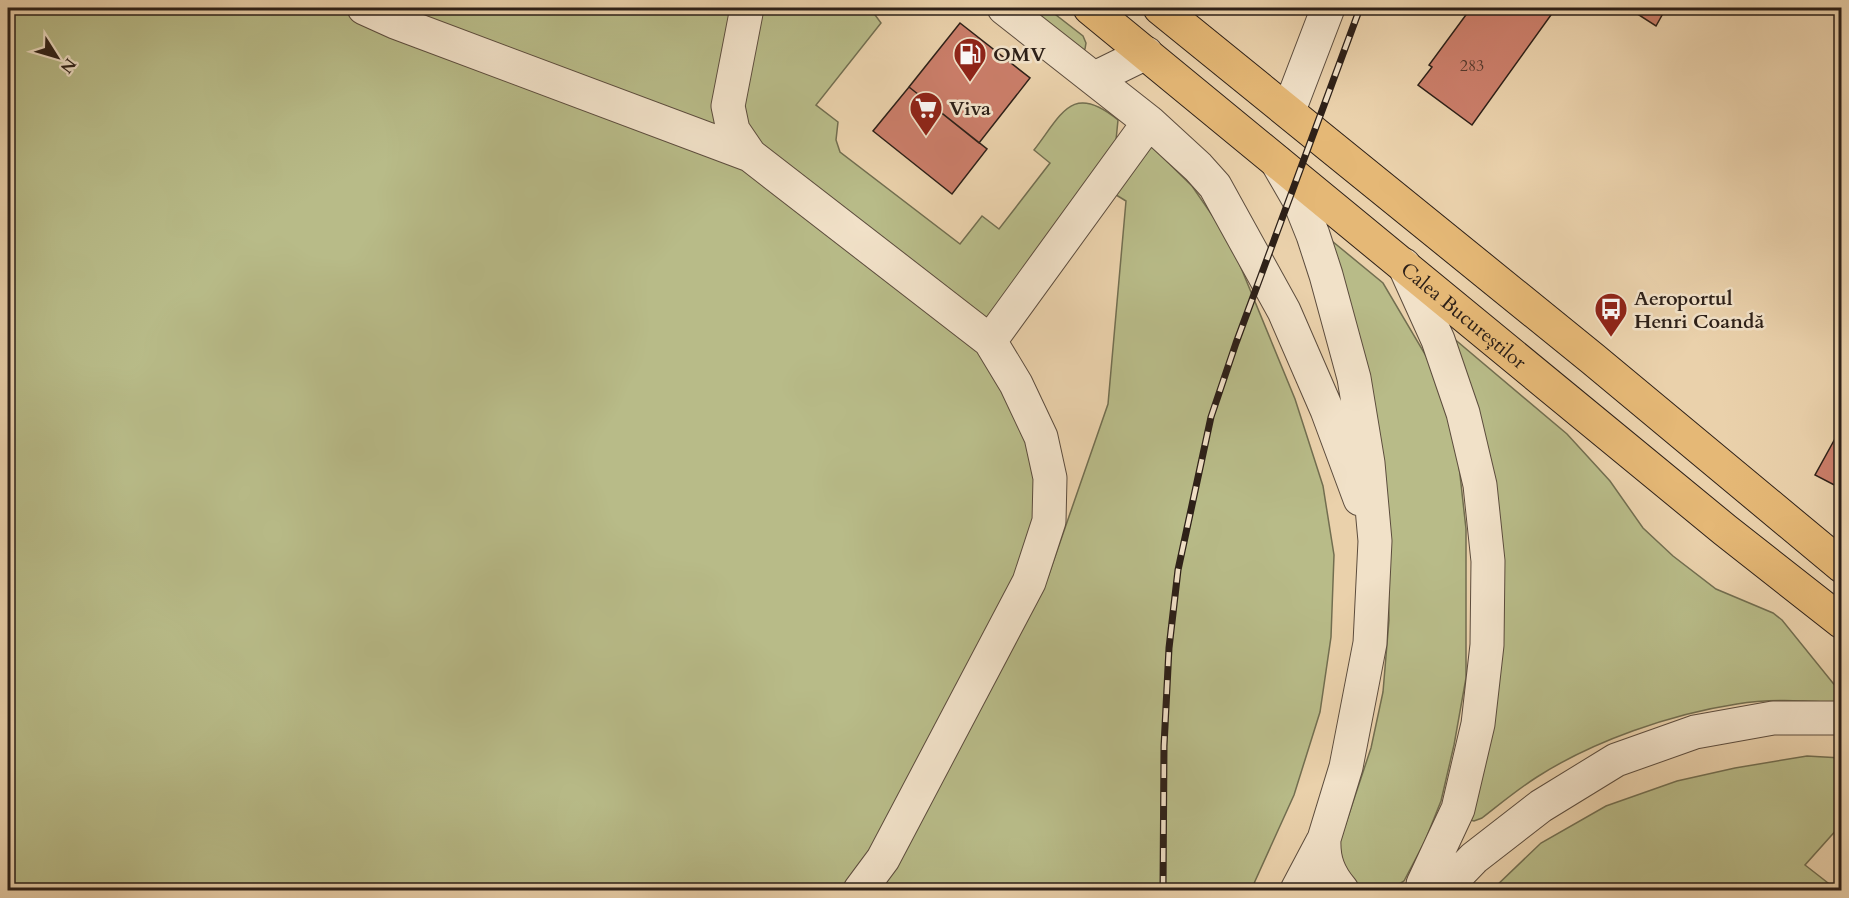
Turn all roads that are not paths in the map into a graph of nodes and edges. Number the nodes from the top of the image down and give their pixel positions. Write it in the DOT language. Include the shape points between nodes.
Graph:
graph roads {
  1 [pos="364,8"];
  2 [pos="747,8"];
  3 [pos="1004,8"];
  4 [pos="1090,8"];
  5 [pos="1160,8"];
  6 [pos="1328,8"];
  7 [pos="1146,53"];
  8 [pos="1095,78"];
  9 [pos="1289,110"];
  10 [pos="1149,122"];
  11 [pos="750,155"];
  12 [pos="1275,158"];
  13 [pos="1404,265"];
  14 [pos="990,341"];
  15 [pos="1375,541"];
  16 [pos="1842,566"];
  17 [pos="1842,622"];
  18 [pos="1842,718"];
  19 [pos="1324,839"];
  20 [pos="1429,888"];
  21 [pos="860,891"];
  22 [pos="1297,891"];
  23 [pos="1342,891"];
  1 -- 11 [label="street"];
  2 -- 11 [label="street" via="728,106 733,130"];
  3 -- 8 [label="street"];
  4 -- 7 [label="highway, Calea Bucureștilor"];
  5 -- 9 [label="highway"];
  6 -- 9 [label="street"];
  7 -- 8 [label="street"];
  7 -- 12 [label="highway, Calea Bucureștilor"];
  8 -- 10 [label="street"];
  9 -- 16 [label="highway"];
  10 -- 14 [label="street"];
  10 -- 15 [label="street" via="1215,186 1278,300 1327,411"];
  11 -- 14 [label="street"];
  12 -- 13 [label="highway, Calea Bucureștilor"];
  12 -- 15 [label="street" via="1313,235 1354,378 1368,463"];
  13 -- 17 [label="highway, Calea Bucureștilor"];
  13 -- 20 [label="street" via="1438,340 1463,413 1480,484 1488,561 1487,645 1478,724 1458,809"];
  14 -- 21 [label="street" via="1041,437 1050,478 1049,521 1029,582 883,859"];
  15 -- 19 [label="street" via="1370,643 1346,767"];
  18 -- 20 [label="street" via="1773,718 1695,732 1616,760 1466,847 1441,865"];
  19 -- 22 [label="street"];
  19 -- 23 [label="street" via="1325,862"];
}
